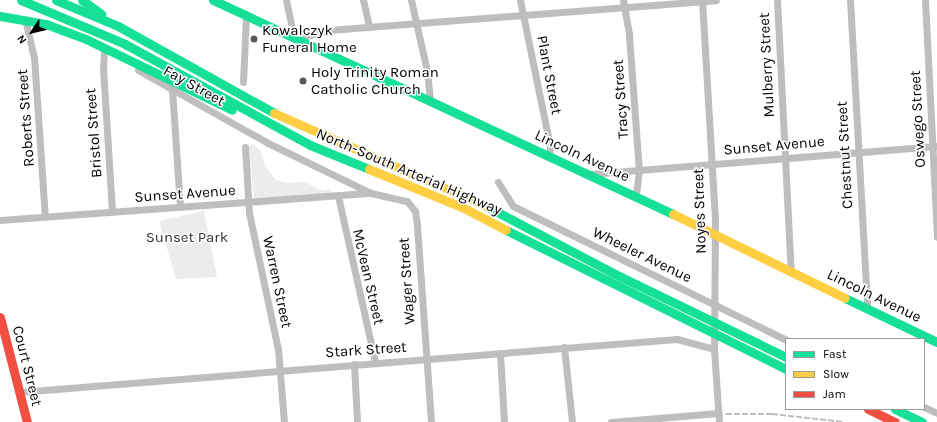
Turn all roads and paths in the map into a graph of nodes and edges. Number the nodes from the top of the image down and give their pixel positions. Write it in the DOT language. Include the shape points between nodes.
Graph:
graph roads {
  1 [pos="21,0"];
  2 [pos="56,0"];
  3 [pos="82,0"];
  4 [pos="213,0"];
  5 [pos="286,0"];
  6 [pos="363,0"];
  7 [pos="411,0"];
  8 [pos="520,0"];
  9 [pos="716,0"];
  10 [pos="777,0"];
  11 [pos="850,0"];
  12 [pos="925,0"];
  13 [pos="702,1"];
  14 [pos="624,4"];
  15 [pos="0,16"];
  16 [pos="524,16"];
  17 [pos="246,17"];
  18 [pos="25,19"];
  19 [pos="416,24"];
  20 [pos="118,26"];
  21 [pos="369,27"];
  22 [pos="86,39"];
  23 [pos="294,39"];
  24 [pos="104,51"];
  25 [pos="243,82"];
  26 [pos="172,89"];
  27 [pos="430,101"];
  28 [pos="310,145"];
  29 [pos="934,146"];
  30 [pos="246,147"];
  31 [pos="858,152"];
  32 [pos="549,156"];
  33 [pos="785,158"];
  34 [pos="712,164"];
  35 [pos="639,170"];
  36 [pos="589,174"];
  37 [pos="498,182"];
  38 [pos="371,193"];
  39 [pos="338,196"];
  40 [pos="636,196"];
  41 [pos="248,202"];
  42 [pos="180,207"];
  43 [pos="112,212"];
  44 [pos="45,217"];
  45 [pos="0,220"];
  46 [pos="715,235"];
  47 [pos="937,237"];
  48 [pos="791,272"];
  49 [pos="714,305"];
  50 [pos="867,308"];
  51 [pos="0,317"];
  52 [pos="714,322"];
  53 [pos="714,335"];
  54 [pos="785,340"];
  55 [pos="937,342"];
  56 [pos="564,348"];
  57 [pos="714,349"];
  58 [pos="500,353"];
  59 [pos="785,357"];
  60 [pos="426,359"];
  61 [pos="375,362"];
  62 [pos="354,364"];
  63 [pos="785,369"];
  64 [pos="280,371"];
  65 [pos="19,392"];
  66 [pos="925,407"];
  67 [pos="870,410"];
  68 [pos="897,410"];
  69 [pos="718,413"];
  70 [pos="937,413"];
  71 [pos="644,421"];
  72 [pos="27,422"];
  73 [pos="284,422"];
  74 [pos="357,422"];
  75 [pos="431,422"];
  76 [pos="504,422"];
  77 [pos="572,422"];
  78 [pos="611,422"];
  79 [pos="719,422"];
  80 [pos="895,422"];
  81 [pos="922,422"];
  1 -- 28 [label="main road, North-South Arterial Highway" via="125,44"];
  2 -- 20 [label="main road, North-South Arterial Highway"];
  3 -- 20 [label="main road"];
  4 -- 17 [label="main road, Lincoln Avenue"];
  5 -- 23 [label="street"];
  6 -- 21 [label="street"];
  7 -- 19 [label="street"];
  8 -- 16 [label="street, Plant Street"];
  9 -- 13 [label="street"];
  10 -- 33 [label="street, Mulberry Street"];
  11 -- 31 [label="street, Chestnut Street"];
  12 -- 29 [label="street, Oswego Street"];
  13 -- 14 [label="street"];
  13 -- 34 [label="street, Noyes Street"];
  14 -- 16 [label="street"];
  14 -- 35 [label="street, Tracy Street"];
  15 -- 18 [label="main road, Fay Street"];
  16 -- 19 [label="street"];
  16 -- 32 [label="street, Plant Street" via="550,146"];
  17 -- 23 [label="main road, Lincoln Avenue"];
  17 -- 25 [label="street"];
  18 -- 22 [label="main road, Fay Street"];
  18 -- 44 [label="street, Roberts Street" via="34,56"];
  19 -- 21 [label="street"];
  19 -- 27 [label="street" via="430,85"];
  20 -- 52 [label="main road, North-South Arterial Highway" via="290,122 483,205"];
  21 -- 23 [label="street" via="310,33"];
  22 -- 24 [label="street, Fay Street"];
  22 -- 28 [label="main road"];
  23 -- 27 [label="main road, Lincoln Avenue"];
  24 -- 26 [label="street, Fay Street"];
  24 -- 43 [label="street, Bristol Street"];
  26 -- 38 [label="street, Fay Street" via="268,143"];
  26 -- 42 [label="street"];
  27 -- 32 [label="main road, Lincoln Avenue"];
  28 -- 53 [label="main road, North-South Arterial Highway" via="464,208"];
  29 -- 31 [label="street, Sunset Avenue"];
  29 -- 47 [label="street, Oswego Street"];
  30 -- 41 [label="street, Warren Street"];
  31 -- 33 [label="street, Sunset Avenue"];
  31 -- 50 [label="street, Chestnut Street"];
  32 -- 36 [label="main road, Lincoln Avenue"];
  33 -- 34 [label="street, Sunset Avenue"];
  33 -- 48 [label="street, Mulberry Street"];
  34 -- 35 [label="street, Sunset Avenue"];
  34 -- 46 [label="street, Noyes Street"];
  35 -- 36 [label="street, Sunset Avenue"];
  35 -- 40 [label="street, Tracy Street"];
  36 -- 40 [label="main road, Lincoln Avenue"];
  37 -- 49 [label="street, Wheeler Avenue" via="513,206"];
  38 -- 39 [label="street, Sunset Avenue"];
  38 -- 60 [label="street, Wager Street" via="407,201 415,211"];
  39 -- 41 [label="street, Sunset Avenue"];
  39 -- 61 [label="street, McVean Street"];
  40 -- 46 [label="main road, Lincoln Avenue"];
  41 -- 42 [label="street, Sunset Avenue"];
  41 -- 64 [label="street, Warren Street" via="276,339"];
  42 -- 43 [label="street, Sunset Avenue"];
  43 -- 44 [label="street, Sunset Avenue"];
  44 -- 45 [label="street, Sunset Avenue"];
  46 -- 48 [label="main road, Lincoln Avenue"];
  46 -- 49 [label="street, Noyes Street"];
  48 -- 50 [label="main road, Lincoln Avenue"];
  49 -- 52 [label="street, Noyes Street"];
  49 -- 54 [label="street, Wheeler Avenue"];
  50 -- 55 [label="main road, Lincoln Avenue"];
  51 -- 65 [label="main road, Court Street"];
  52 -- 53 [label="street, Noyes Street"];
  52 -- 59 [label="main road, North-South Arterial Highway"];
  53 -- 57 [label="street, Noyes Street"];
  53 -- 63 [label="main road, North-South Arterial Highway"];
  56 -- 57 [label="street, Stark Street" via="677,339"];
  56 -- 58 [label="street, Stark Street"];
  56 -- 77 [label="street"];
  57 -- 69 [label="street, Noyes Street"];
  58 -- 60 [label="street, Stark Street"];
  58 -- 76 [label="street"];
  60 -- 61 [label="street, Stark Street"];
  60 -- 75 [label="street, Wager Street"];
  61 -- 62 [label="street, Stark Street"];
  62 -- 64 [label="street, Stark Street"];
  62 -- 74 [label="street"];
  64 -- 65 [label="street, Stark Street"];
  64 -- 73 [label="street, Warren Street"];
  65 -- 72 [label="main road, Court Street"];
  66 -- 70 [label="street"];
  67 -- 80 [label="main road"];
  68 -- 81 [label="main road"];
  69 -- 71 [label="street"];
  69 -- 79 [label="street, Noyes Street"];
  71 -- 78 [label="street"];
}
